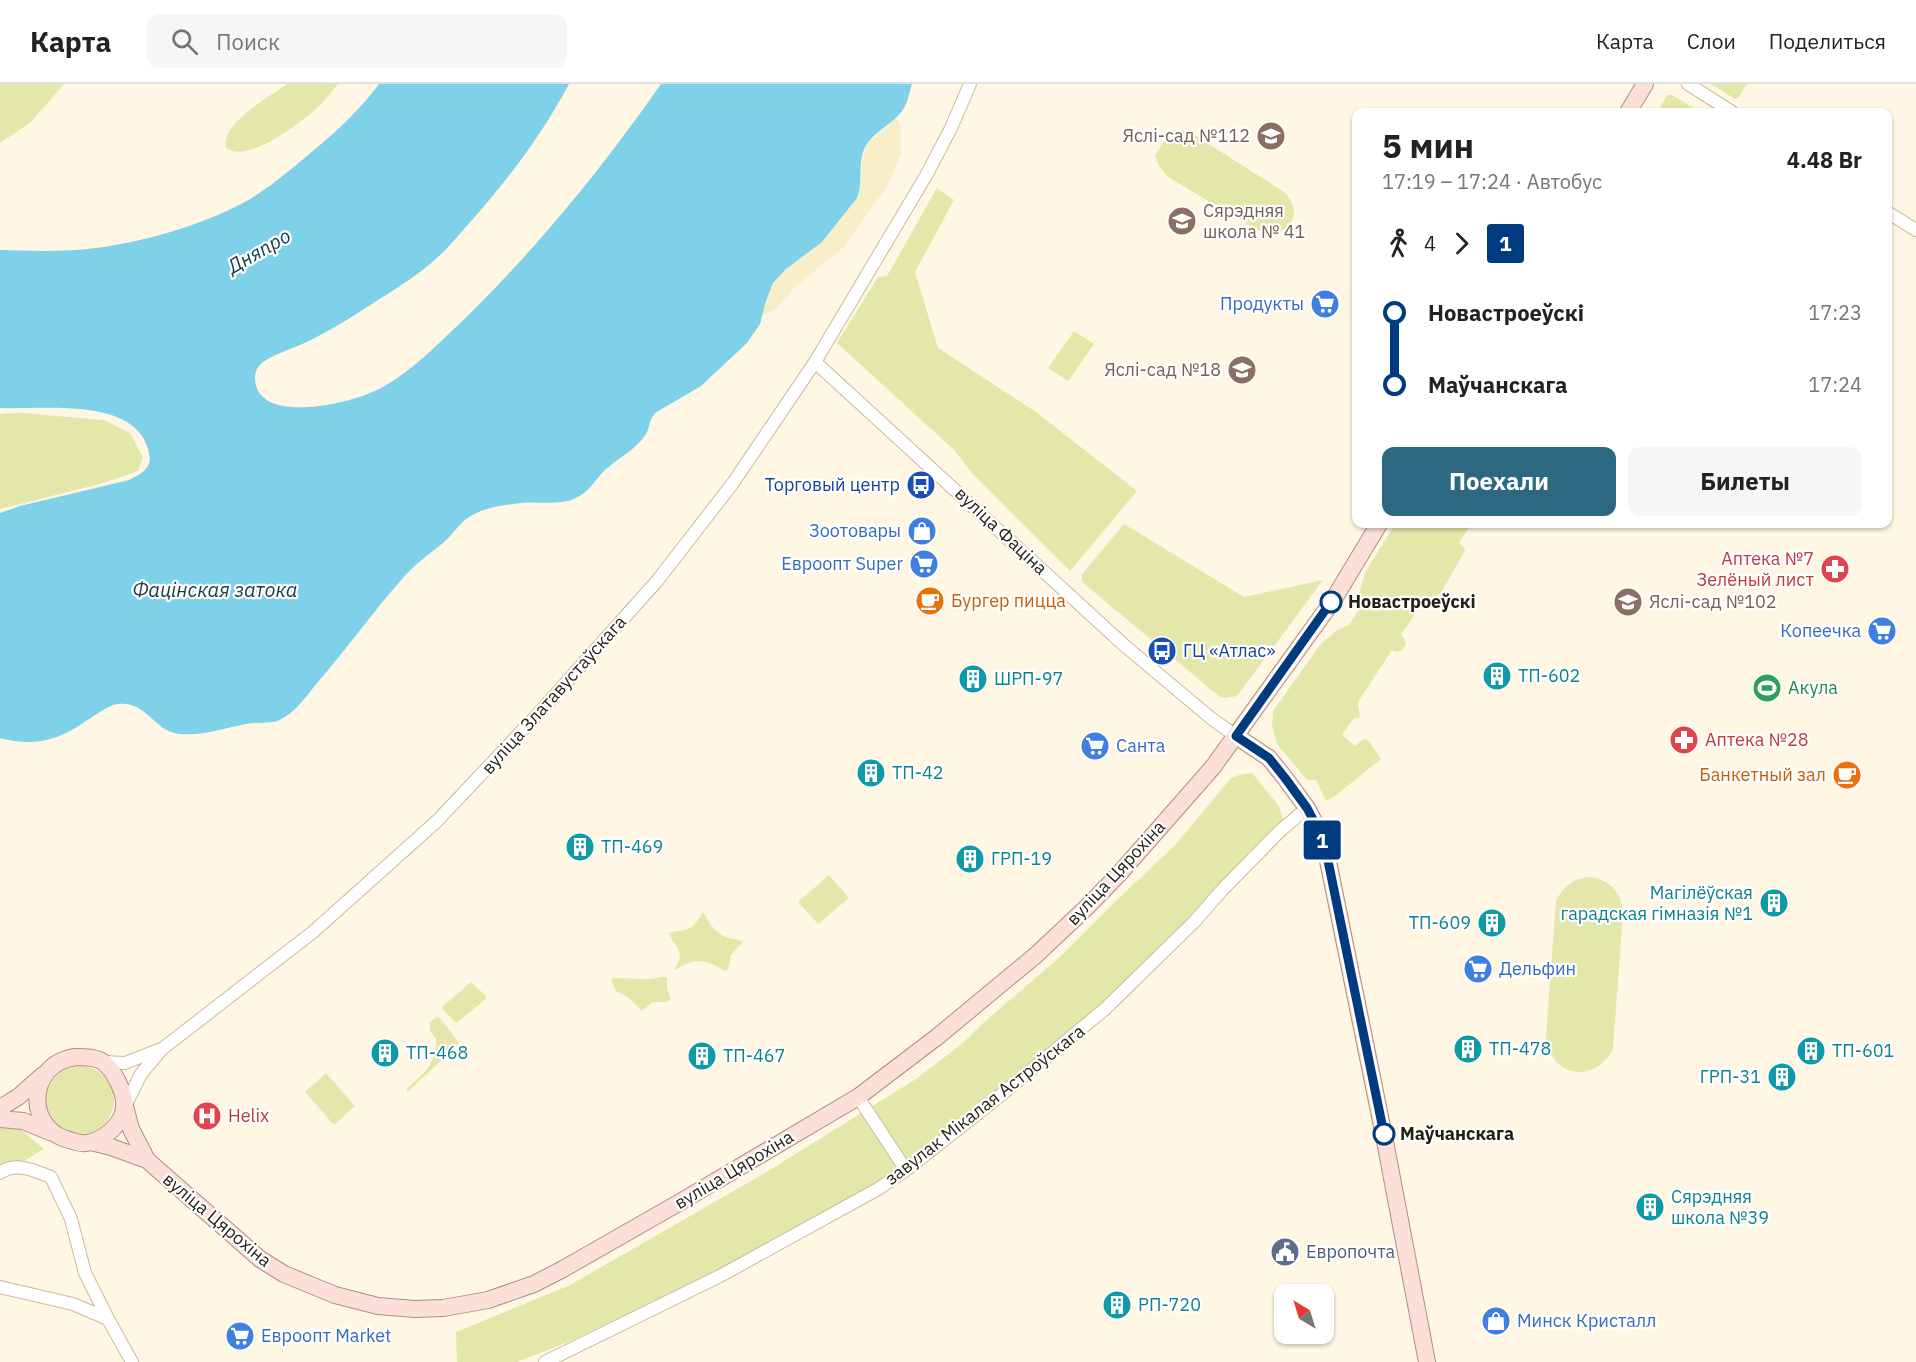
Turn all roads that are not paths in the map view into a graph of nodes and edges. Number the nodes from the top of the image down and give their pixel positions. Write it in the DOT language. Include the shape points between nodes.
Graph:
graph roads {
  1 [pos="970,84"];
  2 [pos="1645,84"];
  3 [pos="1688,84"];
  4 [pos="1630,108"];
  5 [pos="1726,108"];
  6 [pos="1892,215"];
  7 [pos="1916,230"];
  8 [pos="815,362"];
  9 [pos="1377,528"];
  10 [pos="1236,736"];
  11 [pos="1307,808"];
  12 [pos="162,1049"];
  13 [pos="103,1062"];
  14 [pos="44,1074"];
  15 [pos="858,1097"];
  16 [pos="125,1106"];
  17 [pos="0,1108"];
  18 [pos="0,1119"];
  19 [pos="50,1132"];
  20 [pos="90,1142"];
  21 [pos="147,1160"];
  22 [pos="906,1170"];
  23 [pos="0,1173"];
  24 [pos="0,1287"];
  25 [pos="108,1319"];
  26 [pos="132,1362"];
  27 [pos="545,1362"];
  28 [pos="1428,1362"];
  1 -- 8 [label="street" via="927,174"];
  2 -- 4 [label="main road"];
  3 -- 5 [label="street"];
  6 -- 7 [label="street"];
  8 -- 10 [label="street, вуліца Фаціна" via="1125,646"];
  8 -- 12 [label="street, вуліца Златавустаўскага" via="733,483 657,581 437,821 328,919"];
  9 -- 10 [label="main road" via="1332,602"];
  10 -- 11 [label="main road" via="1269,758"];
  10 -- 15 [label="main road, вуліца Цярохіна" via="1213,768 1087,907 938,1037"];
  11 -- 22 [label="street, завулак Мікалая Астроўскага" via="1105,1009"];
  11 -- 28 [label="main road" via="1326,851"];
  12 -- 13 [label="street" via="125,1063"];
  12 -- 16 [label="street" via="141,1074"];
  13 -- 14 [label="main road" via="64,1058"];
  13 -- 16 [label="main road" via="116,1076"];
  14 -- 17 [label="main road"];
  14 -- 19 [label="main road" via="37,1101"];
  15 -- 21 [label="main road, вуліца Цярохіна" via="563,1269 514,1292 443,1308 378,1306 335,1296 284,1274 260,1259"];
  15 -- 22 [label="street"];
  16 -- 20 [label="main road" via="114,1128"];
  16 -- 21 [label="main road, вуліца Цярохіна" via="131,1129"];
  18 -- 19 [label="main road" via="23,1121"];
  19 -- 20 [label="main road" via="63,1140"];
  20 -- 21 [label="main road, вуліца Цярохіна"];
  22 -- 27 [label="street, завулак Мікалая Астроўскага" via="720,1276"];
  23 -- 25 [label="street" via="28,1168 51,1177 71,1219 85,1273"];
  24 -- 25 [label="street" via="73,1304"];
  25 -- 26 [label="street"];
}
